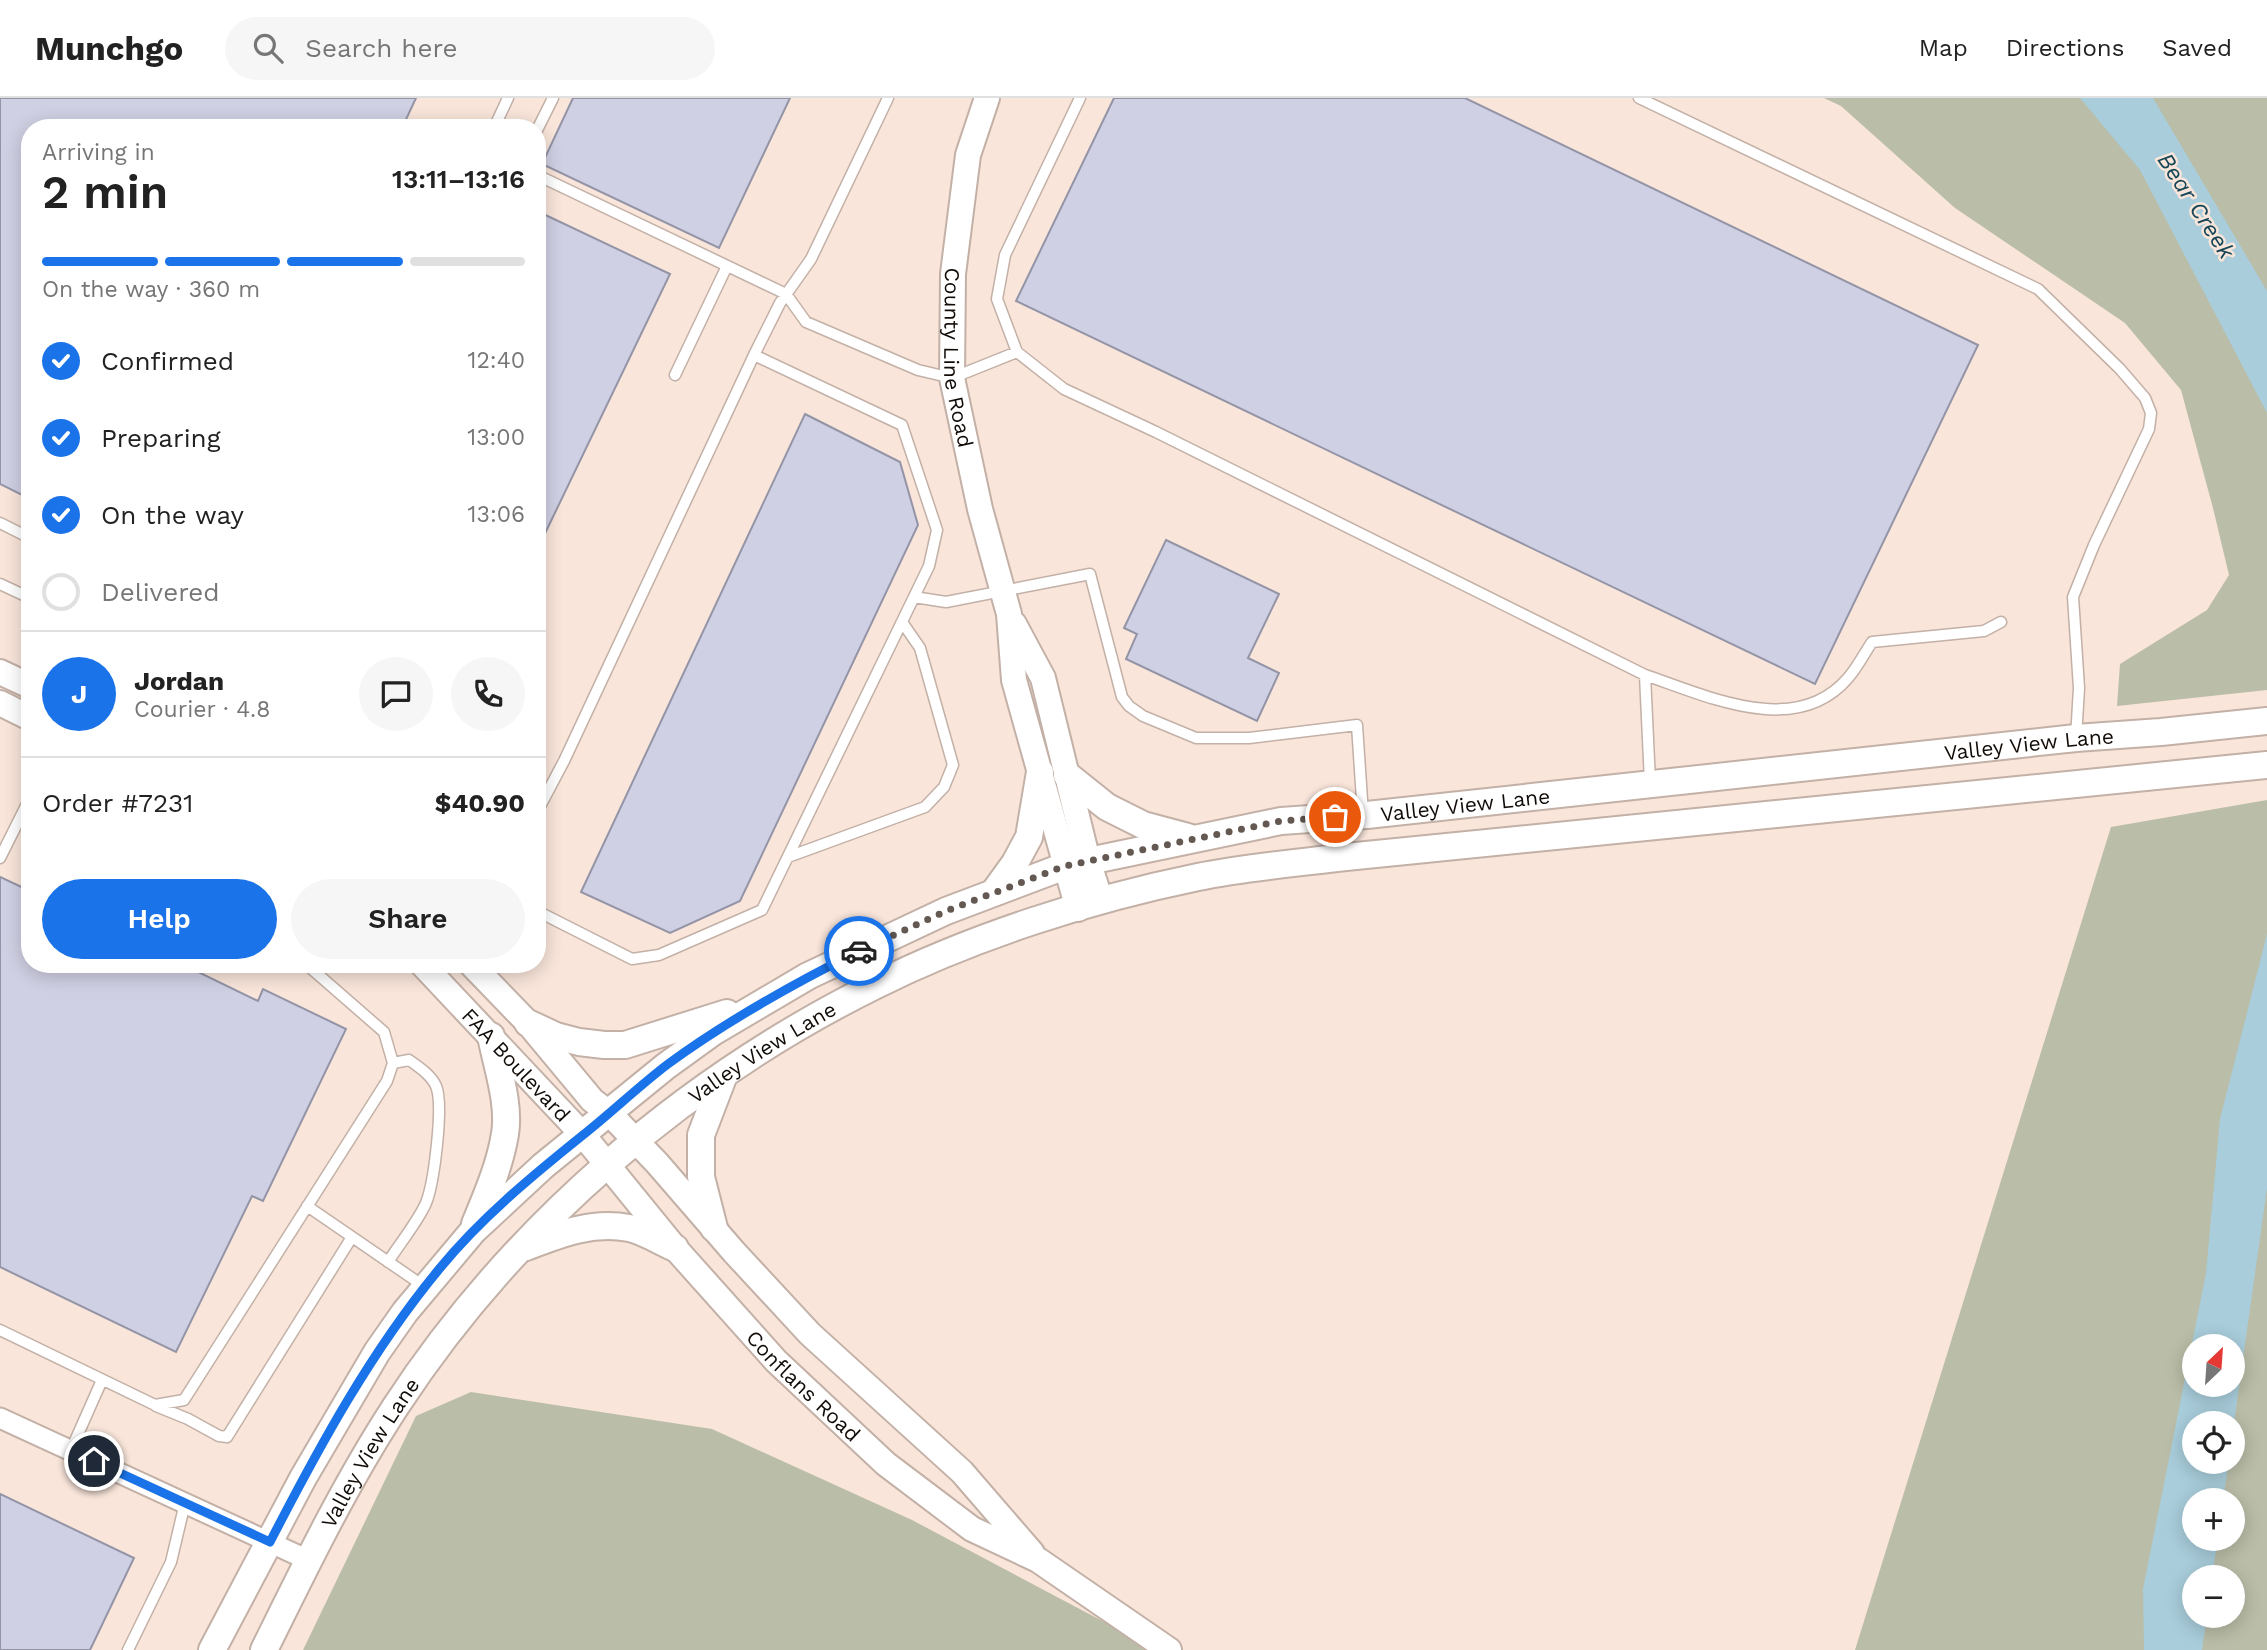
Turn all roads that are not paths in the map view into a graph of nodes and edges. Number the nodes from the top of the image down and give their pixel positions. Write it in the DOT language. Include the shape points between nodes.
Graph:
graph roads {
  1 [pos="508,98"];
  2 [pos="553,98"];
  3 [pos="888,98"];
  4 [pos="987,98"];
  5 [pos="1080,98"];
  6 [pos="1639,98"];
  7 [pos="498,119"];
  8 [pos="542,119"];
  9 [pos="546,179"];
  10 [pos="727,266"];
  11 [pos="786,295"];
  12 [pos="1017,352"];
  13 [pos="754,355"];
  14 [pos="675,375"];
  15 [pos="952,378"];
  16 [pos="0,523"];
  17 [pos="21,534"];
  18 [pos="0,584"];
  19 [pos="21,594"];
  20 [pos="914,597"];
  21 [pos="1006,603"];
  22 [pos="902,622"];
  23 [pos="2001,622"];
  24 [pos="0,672"];
  25 [pos="1645,675"];
  26 [pos="21,682"];
  27 [pos="0,704"];
  28 [pos="21,714"];
  29 [pos="2267,721"];
  30 [pos="2076,738"];
  31 [pos="2267,765"];
  32 [pos="1040,772"];
  33 [pos="1067,775"];
  34 [pos="1650,784"];
  35 [pos="546,795"];
  36 [pos="21,816"];
  37 [pos="1363,816"];
  38 [pos="1658,825"];
  39 [pos="1193,838"];
  40 [pos="788,857"];
  41 [pos="0,858"];
  42 [pos="1077,864"];
  43 [pos="994,892"];
  44 [pos="1089,905"];
  45 [pos="546,916"];
  46 [pos="316,973"];
  47 [pos="431,973"];
  48 [pos="480,973"];
  49 [pos="765,1001"];
  50 [pos="528,1023"];
  51 [pos="491,1036"];
  52 [pos="393,1063"];
  53 [pos="724,1074"];
  54 [pos="610,1114"];
  55 [pos="583,1135"];
  56 [pos="636,1142"];
  57 [pos="607,1166"];
  58 [pos="307,1206"];
  59 [pos="714,1228"];
  60 [pos="472,1231"];
  61 [pos="352,1237"];
  62 [pos="521,1248"];
  63 [pos="675,1248"];
  64 [pos="388,1262"];
  65 [pos="425,1287"];
  66 [pos="0,1330"];
  67 [pos="102,1380"];
  68 [pos="155,1405"];
  69 [pos="0,1418"];
  70 [pos="71,1450"];
  71 [pos="185,1503"];
  72 [pos="270,1542"];
  73 [pos="308,1560"];
  74 [pos="1038,1560"];
  75 [pos="128,1650"];
  76 [pos="212,1650"];
  77 [pos="264,1650"];
  78 [pos="1168,1650"];
  1 -- 7 [label="lane"];
  2 -- 8 [label="lane"];
  3 -- 11 [label="lane" via="811,259"];
  4 -- 15 [label="street, County Line Road" via="968,155 955,261"];
  5 -- 12 [label="lane" via="1005,254 997,299"];
  6 -- 30 [label="lane" via="2038,289 2145,398 2151,413 2149,429 2073,597 2079,688"];
  9 -- 10 [label="lane"];
  10 -- 11 [label="lane"];
  10 -- 14 [label="lane"];
  11 -- 13 [label="lane"];
  11 -- 15 [label="lane" via="806,323 918,370"];
  12 -- 15 [label="lane"];
  12 -- 25 [label="lane" via="1064,389"];
  13 -- 20 [label="lane" via="902,425 936,530 929,566"];
  13 -- 35 [label="lane"];
  15 -- 21 [label="street, County Line Road"];
  16 -- 17 [label="lane"];
  18 -- 19 [label="lane"];
  20 -- 21 [label="lane"];
  20 -- 22 [label="lane"];
  21 -- 32 [label="street, County Line Road" via="1014,680"];
  21 -- 33 [label="street, County Line Road" via="1043,678"];
  21 -- 37 [label="lane" via="1090,574 1122,697 1143,716 1196,738 1249,738 1357,725"];
  22 -- 40 [label="lane"];
  22 -- 40 [label="lane" via="920,648 953,765 944,787 925,807"];
  23 -- 25 [label="lane" via="1984,631 1872,642 1847,679 1815,704 1784,710 1737,706"];
  24 -- 26 [label="street"];
  25 -- 34 [label="lane"];
  27 -- 28 [label="street"];
  29 -- 30 [label="main road, Valley View Lane"];
  30 -- 34 [label="main road, Valley View Lane"];
  31 -- 38 [label="main road, Valley View Lane"];
  32 -- 42 [label="street, County Line Road"];
  32 -- 43 [label="main road" via="1029,837"];
  33 -- 39 [label="main road" via="1107,807 1143,825"];
  33 -- 42 [label="street, County Line Road"];
  34 -- 37 [label="main road, Valley View Lane"];
  34 -- 38 [label="main road"];
  36 -- 41 [label="lane"];
  37 -- 39 [label="main road, Valley View Lane" via="1281,821"];
  38 -- 44 [label="main road, Valley View Lane" via="1201,876"];
  39 -- 42 [label="main road, Valley View Lane"];
  40 -- 45 [label="lane" via="762,910 659,955 632,959"];
  42 -- 43 [label="main road, Valley View Lane"];
  42 -- 44 [label="street, County Line Road"];
  43 -- 49 [label="main road, Valley View Lane" via="902,930"];
  44 -- 53 [label="main road, Valley View Lane" via="986,938 878,984"];
  46 -- 52 [label="lane" via="384,1032"];
  47 -- 51 [label="street, FAA Boulevard"];
  48 -- 50 [label="street, FAA Boulevard"];
  49 -- 50 [label="main road" via="625,1045 579,1042"];
  49 -- 54 [label="main road, Valley View Lane" via="666,1066"];
  50 -- 54 [label="street, FAA Boulevard" via="592,1100"];
  51 -- 55 [label="street, FAA Boulevard"];
  51 -- 60 [label="main road" via="504,1102 505,1134"];
  52 -- 58 [label="lane" via="387,1081"];
  52 -- 64 [label="lane" via="409,1060 434,1083 439,1122 425,1204"];
  53 -- 56 [label="main road, Valley View Lane"];
  53 -- 59 [label="main road" via="701,1135 701,1177"];
  54 -- 55 [label="main road, Valley View Lane"];
  54 -- 56 [label="street, FAA Boulevard"];
  55 -- 57 [label="street, FAA Boulevard"];
  55 -- 60 [label="main road, Valley View Lane"];
  56 -- 57 [label="main road, Valley View Lane"];
  56 -- 59 [label="street, Conflans Road"];
  57 -- 62 [label="main road, Valley View Lane"];
  57 -- 63 [label="street, Conflans Road"];
  58 -- 61 [label="lane"];
  58 -- 68 [label="lane" via="184,1401"];
  59 -- 74 [label="street, Conflans Road" via="810,1334 962,1472"];
  60 -- 65 [label="main road, Valley View Lane"];
  61 -- 64 [label="lane"];
  61 -- 68 [label="lane" via="227,1437"];
  62 -- 63 [label="main road" via="594,1226 631,1228"];
  62 -- 73 [label="main road, Valley View Lane" via="478,1296 395,1408"];
  63 -- 74 [label="street, Conflans Road" via="776,1361 886,1464 972,1530"];
  64 -- 65 [label="lane"];
  65 -- 72 [label="main road, Valley View Lane" via="377,1352"];
  66 -- 67 [label="lane"];
  67 -- 68 [label="lane"];
  67 -- 70 [label="lane"];
  69 -- 70 [label="street"];
  70 -- 71 [label="street"];
  71 -- 72 [label="street"];
  71 -- 75 [label="lane" via="170,1562"];
  72 -- 73 [label="street"];
  72 -- 76 [label="main road, Valley View Lane"];
  73 -- 77 [label="main road, Valley View Lane"];
  74 -- 78 [label="street, Conflans Road"];
}
